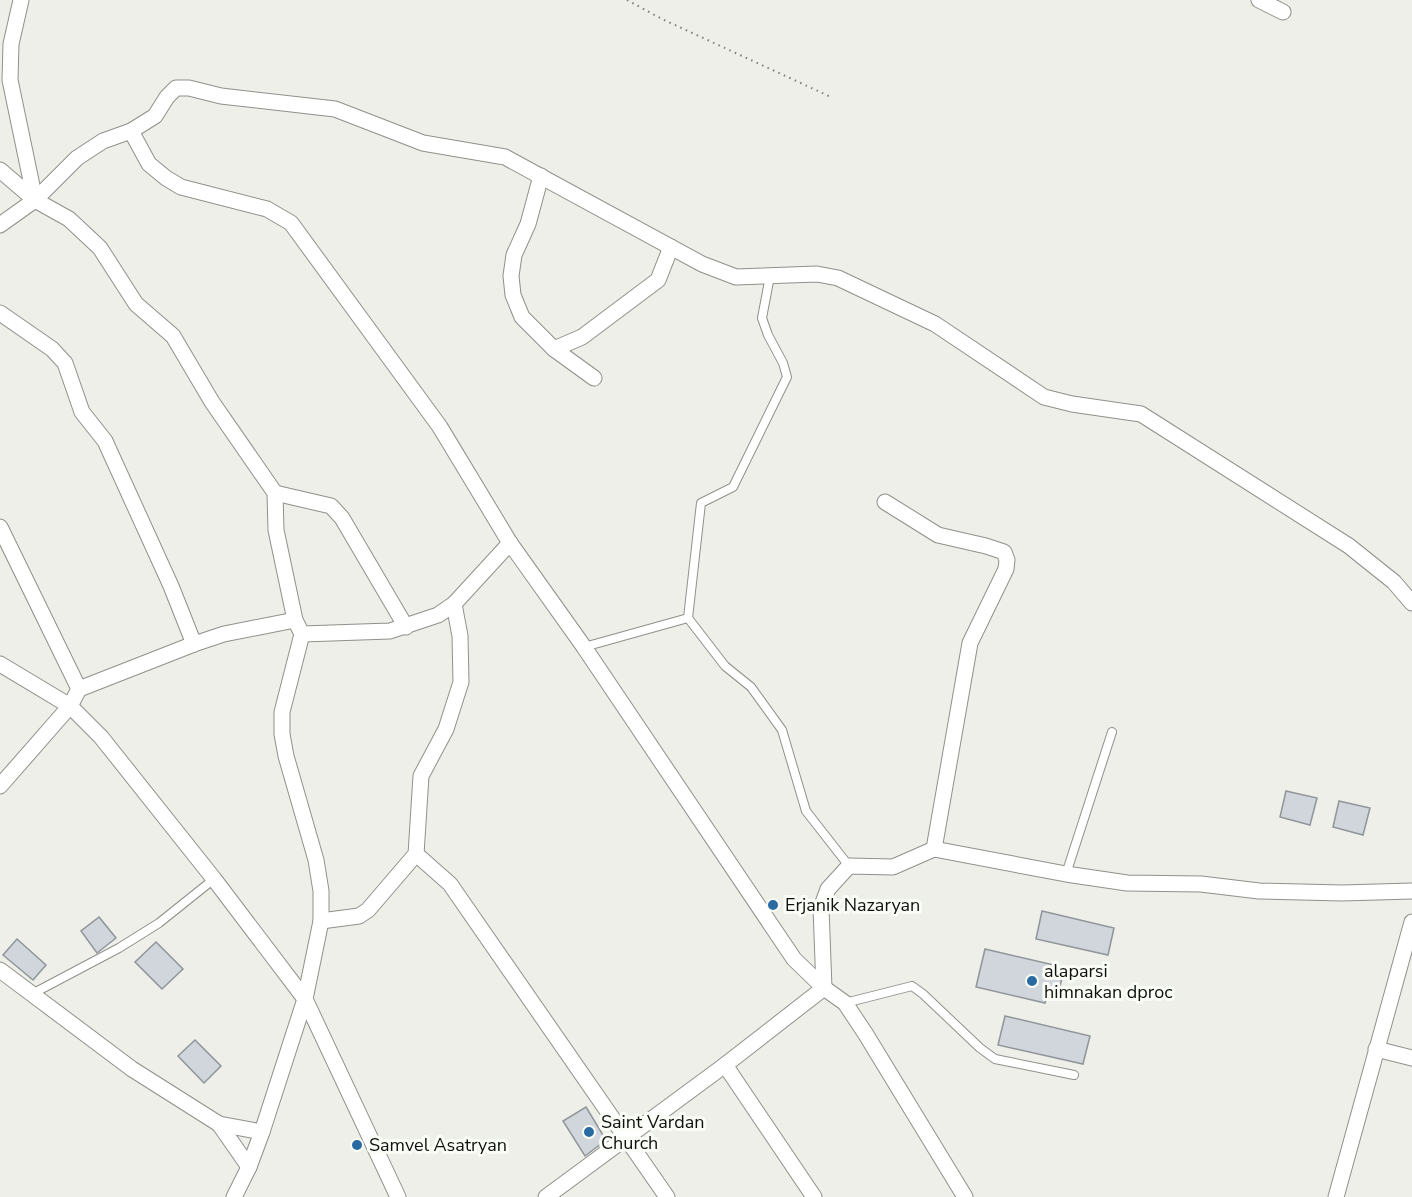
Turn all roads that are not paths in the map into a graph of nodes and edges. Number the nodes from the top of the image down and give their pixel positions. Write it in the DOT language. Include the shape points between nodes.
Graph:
graph roads {
  1 [pos="21,0"];
  2 [pos="1259,0"];
  3 [pos="1283,12"];
  4 [pos="131,131"];
  5 [pos="0,170"];
  6 [pos="541,176"];
  7 [pos="35,200"];
  8 [pos="0,225"];
  9 [pos="671,247"];
  10 [pos="770,276"];
  11 [pos="0,313"];
  12 [pos="554,349"];
  13 [pos="594,378"];
  14 [pos="274,493"];
  15 [pos="885,502"];
  16 [pos="0,527"];
  17 [pos="510,543"];
  18 [pos="1412,603"];
  19 [pos="454,604"];
  20 [pos="688,618"];
  21 [pos="295,620"];
  22 [pos="406,627"];
  23 [pos="302,634"];
  24 [pos="194,644"];
  25 [pos="584,647"];
  26 [pos="0,664"];
  27 [pos="79,689"];
  28 [pos="70,706"];
  29 [pos="1112,732"];
  30 [pos="0,786"];
  31 [pos="934,849"];
  32 [pos="416,854"];
  33 [pos="849,866"];
  34 [pos="1066,874"];
  35 [pos="214,879"];
  36 [pos="1412,891"];
  37 [pos="321,921"];
  38 [pos="1412,922"];
  39 [pos="0,970"];
  40 [pos="824,988"];
  41 [pos="32,994"];
  42 [pos="305,999"];
  43 [pos="845,1003"];
  44 [pos="1376,1049"];
  45 [pos="1412,1058"];
  46 [pos="725,1065"];
  47 [pos="1074,1075"];
  48 [pos="219,1124"];
  49 [pos="262,1132"];
  50 [pos="626,1139"];
  51 [pos="249,1167"];
  52 [pos="234,1197"];
  53 [pos="398,1197"];
  54 [pos="546,1197"];
  55 [pos="667,1197"];
  56 [pos="814,1197"];
  57 [pos="965,1197"];
  58 [pos="1335,1197"];
  1 -- 7 [label="street" via="11,44 10,80"];
  2 -- 3 [label="street"];
  4 -- 6 [label="street" via="155,116 176,88 189,88 221,96 335,109 423,143 505,157"];
  4 -- 7 [label="street" via="102,141 77,158"];
  4 -- 17 [label="street" via="149,164 181,187 267,209 291,223 440,428"];
  5 -- 7 [label="street"];
  6 -- 9 [label="street"];
  6 -- 12 [label="street" via="528,224 514,255 511,276 522,317"];
  7 -- 8 [label="street"];
  7 -- 14 [label="street" via="69,219 100,248 136,304 173,336"];
  9 -- 10 [label="street" via="736,276"];
  9 -- 12 [label="street" via="658,280 582,337"];
  10 -- 18 [label="street" via="817,274 838,278 934,324 1044,397 1141,414 1349,546 1394,582"];
  10 -- 20 [label="lane" via="762,318 787,376 733,487 701,503"];
  11 -- 24 [label="street" via="52,349 65,363 82,412 105,441"];
  12 -- 13 [label="street"];
  14 -- 21 [label="street" via="276,530"];
  14 -- 22 [label="street" via="331,506 342,518"];
  15 -- 31 [label="street" via="938,535 1004,552 1007,560 970,643"];
  16 -- 27 [label="street"];
  17 -- 19 [label="street"];
  17 -- 25 [label="street"];
  19 -- 22 [label="street" via="438,615"];
  19 -- 32 [label="street" via="460,636 461,682 446,729 421,776"];
  20 -- 25 [label="lane"];
  20 -- 33 [label="lane" via="725,666 752,687 782,730 806,811"];
  21 -- 23 [label="street"];
  21 -- 24 [label="street"];
  22 -- 23 [label="street"];
  23 -- 37 [label="street" via="282,712 282,734 316,860"];
  24 -- 27 [label="street"];
  25 -- 40 [label="street" via="794,960"];
  26 -- 28 [label="street"];
  27 -- 28 [label="street"];
  28 -- 30 [label="street"];
  28 -- 35 [label="street" via="101,737"];
  29 -- 34 [label="lane"];
  31 -- 33 [label="street" via="893,867"];
  31 -- 34 [label="street"];
  32 -- 37 [label="street" via="368,910 359,916"];
  32 -- 50 [label="street" via="450,884"];
  33 -- 40 [label="street" via="828,890 821,908"];
  34 -- 36 [label="street" via="1127,883 1201,884 1259,891"];
  35 -- 41 [label="lane" via="119,948"];
  35 -- 42 [label="street"];
  37 -- 42 [label="street"];
  38 -- 44 [label="street"];
  39 -- 41 [label="street"];
  40 -- 43 [label="street"];
  40 -- 46 [label="street"];
  41 -- 48 [label="street" via="132,1069"];
  42 -- 49 [label="street"];
  42 -- 53 [label="street"];
  43 -- 47 [label="lane" via="912,986 995,1059"];
  43 -- 57 [label="street"];
  44 -- 45 [label="street"];
  44 -- 58 [label="street"];
  46 -- 50 [label="street"];
  46 -- 56 [label="street"];
  48 -- 49 [label="street"];
  48 -- 51 [label="street"];
  49 -- 51 [label="street"];
  50 -- 54 [label="street"];
  50 -- 55 [label="street"];
  51 -- 52 [label="street"];
}
